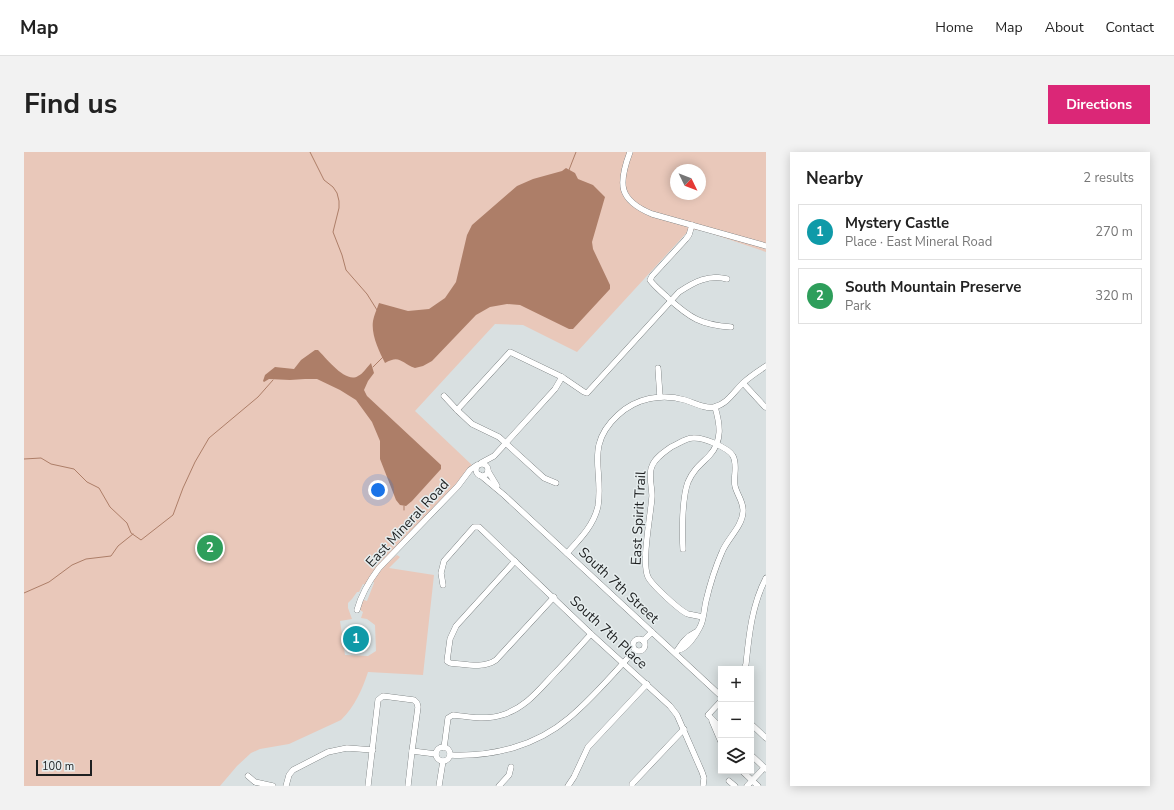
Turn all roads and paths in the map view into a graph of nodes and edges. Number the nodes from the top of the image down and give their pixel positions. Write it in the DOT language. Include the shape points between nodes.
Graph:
graph roads {
  1 [pos="630,152"];
  2 [pos="692,224"];
  3 [pos="766,246"];
  4 [pos="727,279"];
  5 [pos="671,300"];
  6 [pos="732,327"];
  7 [pos="766,366"];
  8 [pos="658,368"];
  9 [pos="562,377"];
  10 [pos="743,384"];
  11 [pos="444,396"];
  12 [pos="660,397"];
  13 [pos="715,406"];
  14 [pos="765,407"];
  15 [pos="457,410"];
  16 [pos="506,443"];
  17 [pos="717,445"];
  18 [pos="494,456"];
  19 [pos="479,464"];
  20 [pos="488,470"];
  21 [pos="478,474"];
  22 [pos="467,476"];
  23 [pos="556,483"];
  24 [pos="502,493"];
  25 [pos="683,549"];
  26 [pos="567,553"];
  27 [pos="515,561"];
  28 [pos="766,578"];
  29 [pos="443,585"];
  30 [pos="554,597"];
  31 [pos="357,610"];
  32 [pos="703,617"];
  33 [pos="652,632"];
  34 [pos="591,634"];
  35 [pos="676,652"];
  36 [pos="623,662"];
  37 [pos="745,666"];
  38 [pos="647,684"];
  39 [pos="718,693"];
  40 [pos="720,702"];
  41 [pos="709,717"];
  42 [pos="718,725"];
  43 [pos="754,727"];
  44 [pos="684,730"];
  45 [pos="765,736"];
  46 [pos="719,738"];
  47 [pos="444,748"];
  48 [pos="373,750"];
  49 [pos="412,751"];
  50 [pos="436,754"];
  51 [pos="450,755"];
  52 [pos="754,758"];
  53 [pos="443,761"];
  54 [pos="511,767"];
  55 [pos="765,768"];
  56 [pos="745,774"];
  57 [pos="248,776"];
  58 [pos="752,780"];
  59 [pos="729,781"];
  60 [pos="273,786"];
  61 [pos="286,786"];
  62 [pos="368,786"];
  63 [pos="408,786"];
  64 [pos="439,786"];
  65 [pos="499,786"];
  66 [pos="568,786"];
  67 [pos="632,786"];
  68 [pos="703,786"];
  69 [pos="735,786"];
  70 [pos="747,786"];
  71 [pos="758,786"];
  1 -- 2 [label="street" via="623,172 623,181 625,192 632,204 652,214"];
  2 -- 3 [label="street"];
  2 -- 5 [label="street" via="686,239 650,280"];
  4 -- 5 [label="street" via="702,279 688,285"];
  5 -- 6 [label="street" via="699,321"];
  5 -- 9 [label="street" via="587,393"];
  7 -- 10 [label="street"];
  8 -- 12 [label="street"];
  9 -- 15 [label="street" via="510,352"];
  9 -- 16 [label="street, East Mineral Road" via="555,389"];
  10 -- 13 [label="street" via="723,404"];
  10 -- 14 [label="street"];
  11 -- 15 [label="street"];
  12 -- 13 [label="street" via="675,397 702,406"];
  12 -- 26 [label="street" via="647,398 626,408 605,431 597,455 599,498 595,514 586,532"];
  13 -- 17 [label="street" via="720,432"];
  15 -- 16 [label="street" via="472,424"];
  16 -- 18 [label="street, East Mineral Road"];
  16 -- 23 [label="street" via="544,478"];
  17 -- 25 [label="street" via="710,456 695,470 687,486"];
  17 -- 32 [label="street, East Spirit Trail" via="729,450 734,457 735,487 743,513 722,550 708,590"];
  17 -- 32 [label="street, East Spirit Trail" via="693,438 684,440 656,459 651,467 652,502 646,554 648,577 682,610"];
  18 -- 19 [label="street, East Mineral Road"];
  18 -- 20 [label="street, East Mineral Road"];
  19 -- 20 [label="street, South 7th Street" via="486,465"];
  19 -- 21 [label="street" via="476,469"];
  19 -- 22 [label="street, East Mineral Road"];
  20 -- 21 [label="street" via="485,475"];
  20 -- 24 [label="street, South 7th Street"];
  21 -- 22 [label="street, East Mineral Road"];
  21 -- 24 [label="street, South 7th Street"];
  22 -- 31 [label="street, East Mineral Road" via="376,572 359,600"];
  24 -- 26 [label="street, South 7th Street"];
  26 -- 33 [label="street, South 7th Street"];
  27 -- 29 [label="street, South 7th Place" via="477,526 444,560 441,573"];
  27 -- 30 [label="street, South 7th Place"];
  27 -- 30 [label="street" via="456,626 450,639 447,661 473,665 490,664"];
  28 -- 37 [label="street" via="750,625"];
  30 -- 34 [label="street, South 7th Place"];
  32 -- 35 [label="street" via="694,638 682,650"];
  33 -- 35 [label="street, South 7th Street"];
  33 -- 36 [label="street" via="643,641 635,641 635,650"];
  34 -- 36 [label="street, South 7th Place"];
  34 -- 47 [label="street" via="531,699 515,710 501,716 486,718 450,716"];
  35 -- 39 [label="street, South 7th Street"];
  36 -- 38 [label="street, South 7th Place"];
  36 -- 51 [label="street" via="582,706 542,737 498,752"];
  38 -- 44 [label="street, South 7th Place" via="670,706"];
  38 -- 66 [label="street" via="588,747"];
  40 -- 41 [label="street"];
  41 -- 42 [label="street"];
  41 -- 46 [label="street"];
  43 -- 45 [label="street"];
  44 -- 67 [label="street"];
  44 -- 68 [label="street, South 7th Place" via="702,772"];
  47 -- 50 [label="street"];
  47 -- 51 [label="street"];
  48 -- 49 [label="street" via="378,700 383,696 414,700 417,703"];
  48 -- 61 [label="street" via="347,748 328,752 293,770"];
  48 -- 62 [label="street"];
  49 -- 50 [label="street"];
  49 -- 63 [label="street"];
  50 -- 53 [label="street" via="439,760"];
  51 -- 53 [label="street"];
  52 -- 55 [label="street"];
  53 -- 64 [label="street"];
  54 -- 65 [label="street" via="509,775"];
  55 -- 58 [label="street"];
  56 -- 58 [label="street"];
  57 -- 60 [label="street" via="255,782"];
  58 -- 70 [label="street"];
  58 -- 71 [label="street"];
  59 -- 69 [label="street"];
}
